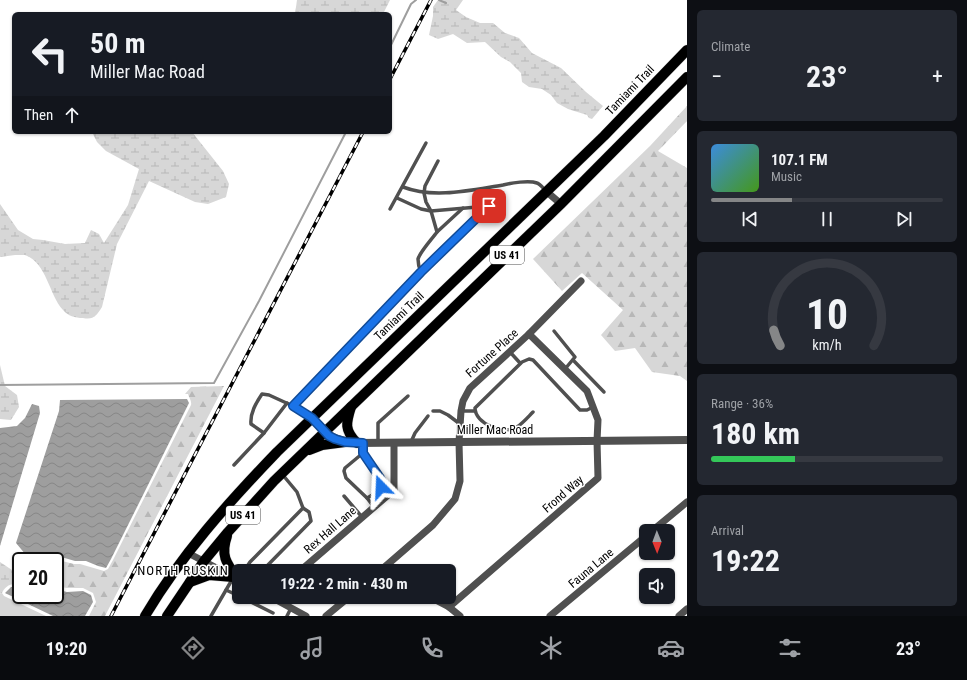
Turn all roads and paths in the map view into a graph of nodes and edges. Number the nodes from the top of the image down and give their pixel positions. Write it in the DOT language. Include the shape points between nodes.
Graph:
graph roads {
  1 [pos="687,50"];
  2 [pos="687,77"];
  3 [pos="426,143"];
  4 [pos="438,161"];
  5 [pos="403,187"];
  6 [pos="547,192"];
  7 [pos="424,193"];
  8 [pos="498,197"];
  9 [pos="397,198"];
  10 [pos="561,204"];
  11 [pos="489,206"];
  12 [pos="463,208"];
  13 [pos="390,209"];
  14 [pos="431,211"];
  15 [pos="437,232"];
  16 [pos="421,272"];
  17 [pos="581,281"];
  18 [pos="554,331"];
  19 [pos="529,334"];
  20 [pos="510,352"];
  21 [pos="573,360"];
  22 [pos="520,363"];
  23 [pos="565,369"];
  24 [pos="604,392"];
  25 [pos="408,396"];
  26 [pos="287,403"];
  27 [pos="293,406"];
  28 [pos="351,406"];
  29 [pos="593,407"];
  30 [pos="433,411"];
  31 [pos="475,411"];
  32 [pos="461,412"];
  33 [pos="533,412"];
  34 [pos="428,416"];
  35 [pos="312,418"];
  36 [pos="460,425"];
  37 [pos="325,431"];
  38 [pos="264,433"];
  39 [pos="687,440"];
  40 [pos="597,441"];
  41 [pos="345,442"];
  42 [pos="459,442"];
  43 [pos="360,443"];
  44 [pos="378,443"];
  45 [pos="394,443"];
  46 [pos="411,443"];
  47 [pos="303,452"];
  48 [pos="363,453"];
  49 [pos="234,465"];
  50 [pos="282,473"];
  51 [pos="344,496"];
  52 [pos="367,498"];
  53 [pos="687,502"];
  54 [pos="374,507"];
  55 [pos="303,508"];
  56 [pos="362,517"];
  57 [pos="660,524"];
  58 [pos="228,532"];
  59 [pos="639,542"];
  60 [pos="188,552"];
  61 [pos="204,561"];
  62 [pos="249,564"];
  63 [pos="269,564"];
  64 [pos="308,564"];
  65 [pos="392,564"];
  66 [pos="232,569"];
  67 [pos="232,574"];
  68 [pos="232,577"];
  69 [pos="190,582"];
  70 [pos="232,584"];
  71 [pos="226,590"];
  72 [pos="232,593"];
  73 [pos="254,604"];
  74 [pos="284,604"];
  75 [pos="341,604"];
  76 [pos="443,604"];
  77 [pos="449,607"];
  78 [pos="291,608"];
  79 [pos="687,609"];
  80 [pos="273,613"];
  81 [pos="304,615"];
  82 [pos="145,616"];
  83 [pos="167,616"];
  84 [pos="211,616"];
  85 [pos="287,616"];
  86 [pos="326,616"];
  87 [pos="460,616"];
  88 [pos="550,616"];
  89 [pos="679,616"];
  1 -- 6 [label="main road, Tamiami Trail / US 41"];
  2 -- 10 [label="main road, US 41"];
  3 -- 5 [label="lane"];
  4 -- 7 [label="lane"];
  5 -- 7 [label="lane"];
  5 -- 9 [label="lane"];
  6 -- 7 [label="lane" via="537,183 521,182 461,192"];
  6 -- 10 [label="street"];
  6 -- 35 [label="main road, Tamiami Trail / US 41"];
  7 -- 14 [label="lane"];
  8 -- 11 [label="lane"];
  9 -- 13 [label="lane"];
  9 -- 14 [label="lane"];
  10 -- 28 [label="main road, US 41"];
  11 -- 12 [label="lane"];
  11 -- 16 [label="lane"];
  12 -- 14 [label="lane"];
  12 -- 15 [label="lane"];
  14 -- 15 [label="lane"];
  15 -- 16 [label="lane" via="420,255 418,260"];
  16 -- 27 [label="lane"];
  17 -- 19 [label="street, Fortune Place"];
  18 -- 21 [label="lane" via="575,357"];
  19 -- 20 [label="street, Fortune Place"];
  19 -- 23 [label="street, Frond Way"];
  20 -- 22 [label="lane"];
  20 -- 32 [label="street, Fortune Place" via="470,388"];
  21 -- 23 [label="lane"];
  21 -- 24 [label="lane"];
  22 -- 29 [label="lane" via="533,360 580,410"];
  22 -- 31 [label="lane" via="475,408"];
  23 -- 29 [label="street, Frond Way" via="587,391"];
  25 -- 44 [label="lane" via="378,423"];
  26 -- 27 [label="lane"];
  26 -- 38 [label="lane"];
  26 -- 38 [label="lane" via="262,394 250,418 251,424"];
  27 -- 35 [label="lane"];
  28 -- 37 [label="main road, US 41"];
  28 -- 43 [label="main road" via="348,431"];
  29 -- 40 [label="street, Frond Way" via="598,420"];
  30 -- 36 [label="lane" via="448,415"];
  31 -- 32 [label="lane"];
  31 -- 33 [label="lane" via="479,419 493,428 504,430 516,428"];
  32 -- 36 [label="street, Fortune Place"];
  34 -- 46 [label="lane"];
  35 -- 37 [label="street, Miller Mac Road"];
  35 -- 60 [label="main road, Tamiami Trail / US 41" via="246,484"];
  36 -- 42 [label="street, Fortune Place"];
  37 -- 41 [label="street, Miller Mac Road" via="329,436"];
  37 -- 47 [label="main road, US 41"];
  38 -- 49 [label="lane"];
  39 -- 40 [label="street, Miller Mac Road"];
  40 -- 42 [label="street, Miller Mac Road"];
  40 -- 77 [label="street, Frond Way" via="598,478"];
  41 -- 43 [label="street, Miller Mac Road"];
  41 -- 47 [label="main road" via="322,445"];
  42 -- 46 [label="street, Miller Mac Road"];
  42 -- 65 [label="street, Fortune Place" via="460,481 455,500 434,525"];
  43 -- 44 [label="street, Miller Mac Road"];
  43 -- 48 [label="lane"];
  44 -- 45 [label="street, Miller Mac Road"];
  45 -- 46 [label="street, Miller Mac Road"];
  45 -- 54 [label="street, Rex Hall Lane" via="394,490"];
  47 -- 50 [label="main road, US 41"];
  48 -- 52 [label="lane" via="382,482 381,487"];
  48 -- 52 [label="lane" via="344,471 346,478"];
  50 -- 55 [label="lane" via="297,492"];
  50 -- 58 [label="main road, US 41"];
  51 -- 56 [label="lane"];
  52 -- 54 [label="lane"];
  53 -- 57 [label="street"];
  54 -- 56 [label="street, Rex Hall Lane"];
  55 -- 62 [label="lane"];
  55 -- 63 [label="lane" via="309,512 311,521"];
  56 -- 64 [label="street, Rex Hall Lane"];
  58 -- 61 [label="main road, US 41"];
  58 -- 66 [label="main road" via="224,556"];
  59 -- 88 [label="street, Fauna Lane"];
  60 -- 61 [label="street"];
  60 -- 82 [label="main road, Tamiami Trail / US 41"];
  61 -- 67 [label="street"];
  61 -- 69 [label="main road, US 41"];
  68 -- 69 [label="main road" via="209,575"];
  69 -- 83 [label="main road, US 41"];
  70 -- 71 [label="lane"];
  71 -- 72 [label="lane"];
  71 -- 84 [label="lane"];
  73 -- 80 [label="lane"];
  74 -- 78 [label="street"];
  75 -- 86 [label="street"];
  76 -- 77 [label="street"];
  77 -- 87 [label="street"];
  78 -- 81 [label="street"];
  78 -- 85 [label="lane"];
  79 -- 89 [label="street"];
}
